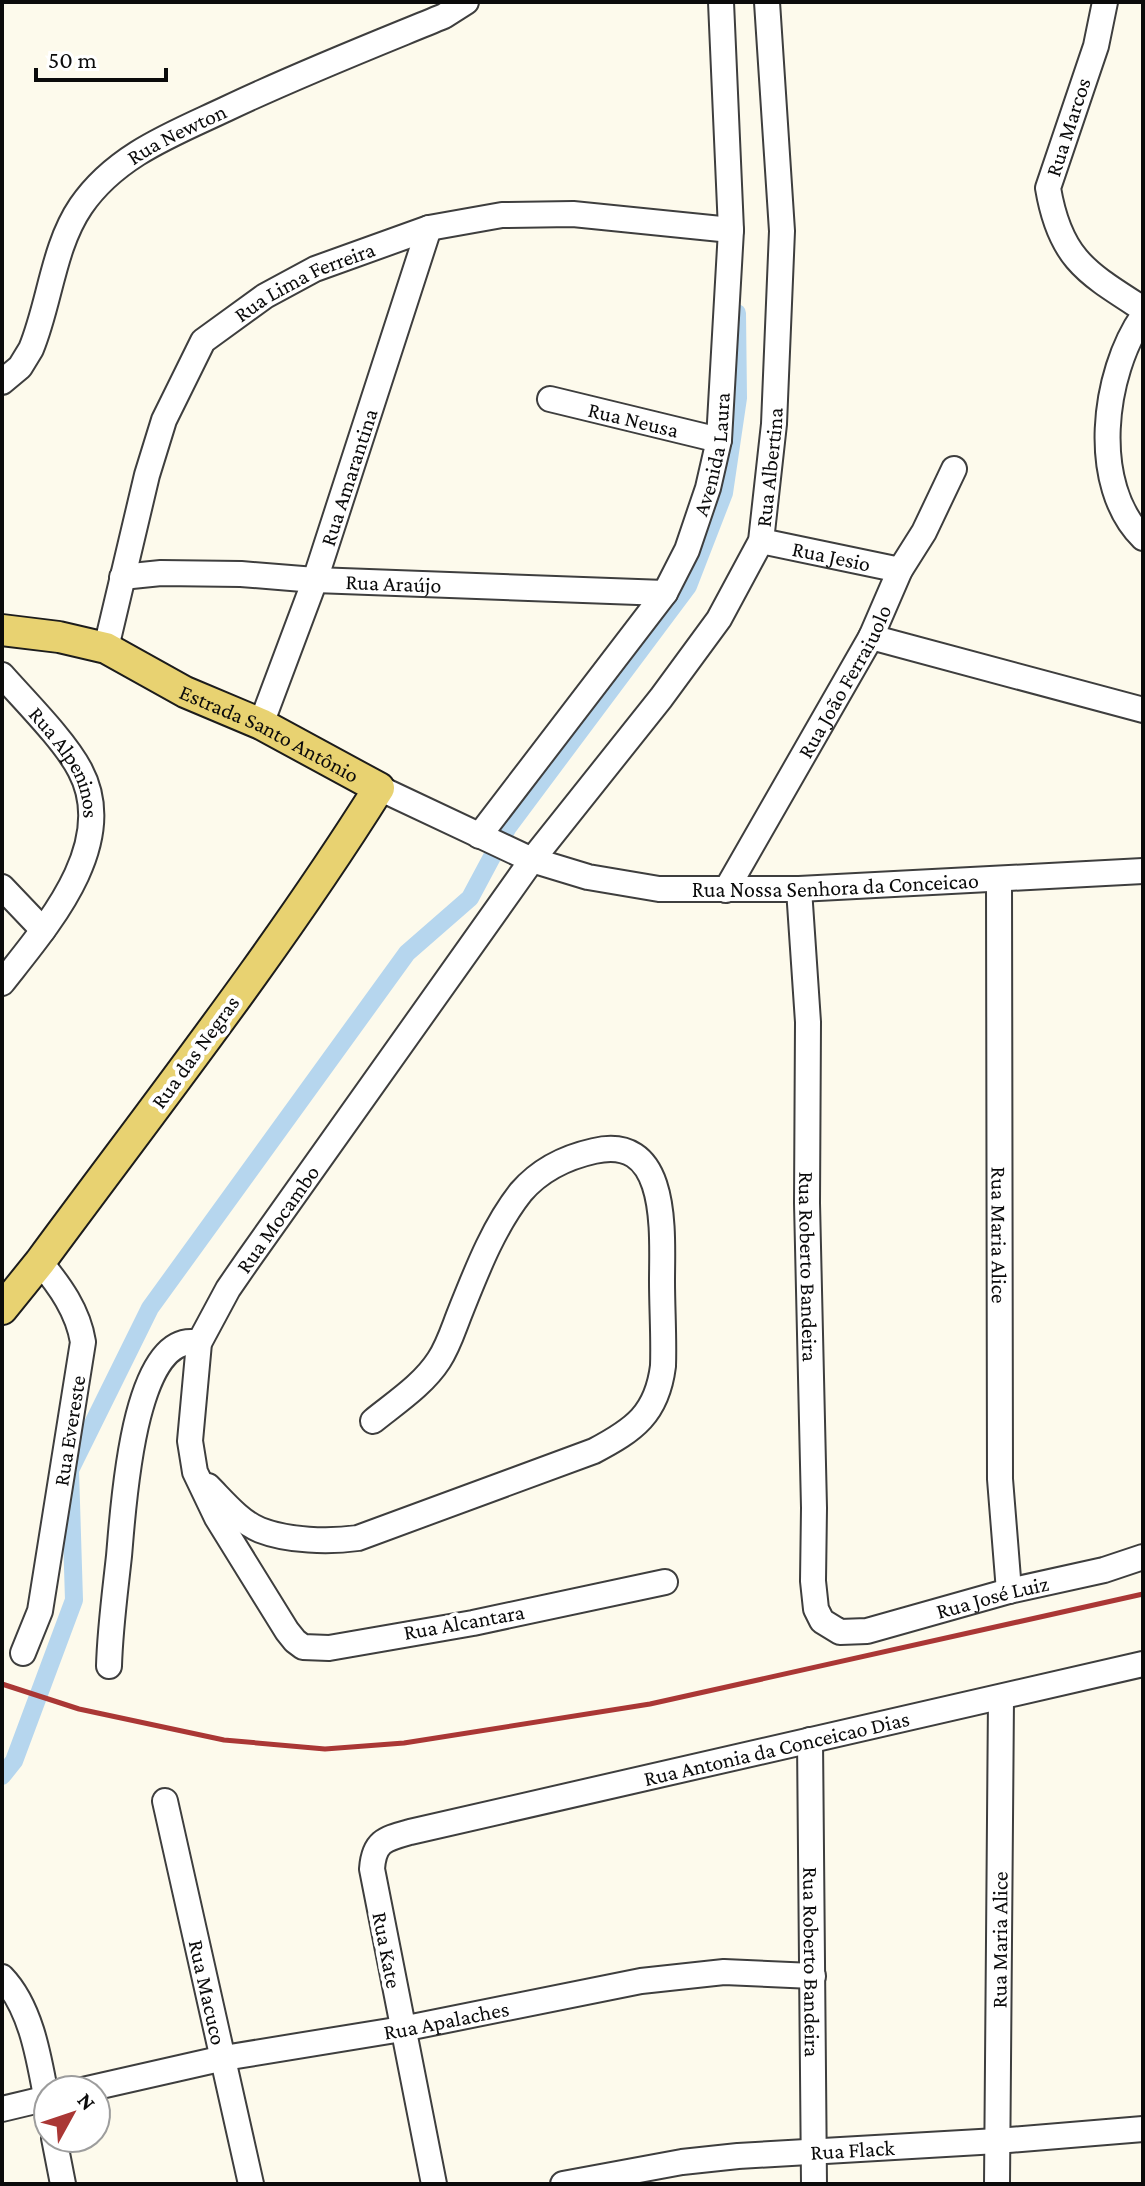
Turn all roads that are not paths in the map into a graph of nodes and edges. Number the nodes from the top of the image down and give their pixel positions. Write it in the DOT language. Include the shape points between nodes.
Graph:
graph roads {
  1 [pos="466,2"];
  2 [pos="721,2"];
  3 [pos="767,2"];
  4 [pos="1105,2"];
  5 [pos="429,228"];
  6 [pos="731,230"];
  7 [pos="1143,309"];
  8 [pos="1143,316"];
  9 [pos="2,382"];
  10 [pos="550,399"];
  11 [pos="719,440"];
  12 [pos="954,469"];
  13 [pos="1143,538"];
  14 [pos="761,541"];
  15 [pos="900,570"];
  16 [pos="122,577"];
  17 [pos="315,580"];
  18 [pos="665,593"];
  19 [pos="2,630"];
  20 [pos="871,637"];
  21 [pos="106,648"];
  22 [pos="2,675"];
  23 [pos="1143,710"];
  24 [pos="261,724"];
  25 [pos="379,788"];
  26 [pos="487,839"];
  27 [pos="526,857"];
  28 [pos="1143,871"];
  29 [pos="999,879"];
  30 [pos="2,887"];
  31 [pos="799,889"];
  32 [pos="726,890"];
  33 [pos="43,930"];
  34 [pos="2,983"];
  35 [pos="40,1262"];
  36 [pos="2,1309"];
  37 [pos="199,1343"];
  38 [pos="373,1421"];
  39 [pos="195,1472"];
  40 [pos="1143,1557"];
  41 [pos="665,1582"];
  42 [pos="1009,1591"];
  43 [pos="277,1615"];
  44 [pos="840,1632"];
  45 [pos="23,1653"];
  46 [pos="1143,1664"];
  47 [pos="109,1666"];
  48 [pos="1001,1698"];
  49 [pos="810,1740"];
  50 [pos="165,1801"];
  51 [pos="410,1832"];
  52 [pos="813,1976"];
  53 [pos="2,1977"];
  54 [pos="402,2029"];
  55 [pos="224,2058"];
  56 [pos="40,2074"];
  57 [pos="112,2083"];
  58 [pos="32,2104"];
  59 [pos="2,2109"];
  60 [pos="1143,2129"];
  61 [pos="997,2141"];
  62 [pos="814,2153"];
  63 [pos="57,2154"];
  64 [pos="63,2184"];
  65 [pos="251,2184"];
  66 [pos="434,2184"];
  67 [pos="563,2184"];
  68 [pos="814,2184"];
  69 [pos="997,2184"];
  1 -- 9 [label="street, Rua Newton" via="145,147 111,172 70,225 31,349"];
  2 -- 6 [label="street, Avenida Laura"];
  3 -- 14 [label="street, Rua Albertina" via="782,231 774,424"];
  4 -- 7 [label="street, Rua Marcos" via="1096,46 1048,188 1067,246 1086,272"];
  5 -- 6 [label="street, Rua Lima Ferreira" via="502,215 573,214"];
  5 -- 16 [label="street, Rua Lima Ferreira" via="315,269 265,296 203,341 164,420"];
  5 -- 17 [label="street, Rua Amarantina"];
  6 -- 11 [label="street, Avenida Laura"];
  8 -- 13 [label="street" via="1129,335 1119,366 1107,455 1117,498"];
  10 -- 11 [label="street, Rua Neusa"];
  11 -- 18 [label="street, Avenida Laura" via="687,550"];
  12 -- 15 [label="street, Rua João Ferraiuolo"];
  14 -- 15 [label="street, Rua Jesio"];
  14 -- 27 [label="street, Rua Albertina" via="719,619 661,698"];
  15 -- 20 [label="street, Rua João Ferraiuolo"];
  16 -- 17 [label="street, Rua Araújo" via="241,574"];
  16 -- 21 [label="street, Rua Lima Ferreira"];
  17 -- 18 [label="street, Rua Araújo"];
  17 -- 24 [label="street, Rua Amarantina"];
  18 -- 26 [label="street, Avenida Laura"];
  19 -- 21 [label="main road, Estrada Santo Antônio"];
  20 -- 23 [label="street"];
  20 -- 32 [label="street, Rua João Ferraiuolo"];
  21 -- 24 [label="main road, Estrada Santo Antônio" via="185,692"];
  22 -- 33 [label="street, Rua Alpeninos" via="76,762 87,788 90,833 85,854"];
  24 -- 25 [label="main road, Estrada Santo Antônio"];
  25 -- 26 [label="street, Estrada Santo Antônio"];
  25 -- 35 [label="main road, Rua das Negras" via="324,875"];
  26 -- 27 [label="street, Estrada Santo Antônio"];
  27 -- 32 [label="street, Rua Nossa Senhora da Conceicao" via="588,877 659,889"];
  27 -- 37 [label="street, Rua Mocambo" via="382,1074 228,1289"];
  28 -- 29 [label="street, Rua Nossa Senhora da Conceicao"];
  29 -- 31 [label="street, Rua Nossa Senhora da Conceicao"];
  29 -- 42 [label="street, Rua Maria Alice" via="1000,1479"];
  30 -- 33 [label="street"];
  31 -- 32 [label="street, Rua Nossa Senhora da Conceicao"];
  31 -- 44 [label="street, Rua Roberto Bandeira" via="808,1022 813,1581 822,1621"];
  33 -- 34 [label="street, Rua Alpeninos"];
  35 -- 36 [label="main road, Rua das Negras"];
  35 -- 45 [label="street, Rua Evereste" via="70,1304 83,1342 40,1611"];
  37 -- 39 [label="street, Rua Mocambo" via="190,1441"];
  37 -- 47 [label="street" via="181,1343 167,1354 149,1382 138,1416"];
  38 -- 39 [label="street" via="439,1361 488,1247 535,1178 579,1155 614,1148 646,1166 653,1177 663,1237 663,1366 652,1404 627,1434 372,1535 341,1540 260,1530"];
  39 -- 43 [label="street, Rua Mocambo"];
  40 -- 42 [label="street, Rua José Luiz"];
  41 -- 43 [label="street, Rua Alcantara" via="329,1648 295,1641"];
  42 -- 44 [label="street, Rua José Luiz" via="867,1631"];
  46 -- 48 [label="street, Rua Antonia da Conceicao Dias"];
  48 -- 49 [label="street, Rua Antonia da Conceicao Dias"];
  48 -- 61 [label="street, Rua Maria Alice"];
  49 -- 51 [label="street, Rua Antonia da Conceicao Dias"];
  49 -- 52 [label="street, Rua Roberto Bandeira"];
  50 -- 55 [label="street, Rua Macuco"];
  51 -- 54 [label="street, Rua Kate" via="383,1841 373,1853 372,1869"];
  52 -- 54 [label="street, Rua Apalaches" via="724,1972 641,1981"];
  52 -- 62 [label="street, Rua Roberto Bandeira"];
  53 -- 56 [label="street" via="26,2017"];
  54 -- 55 [label="street, Rua Apalaches"];
  54 -- 66 [label="street, Rua Kate"];
  55 -- 57 [label="street, Rua Apalaches"];
  55 -- 65 [label="street, Rua Macuco"];
  58 -- 59 [label="street"];
  60 -- 61 [label="street, Rua Flack"];
  61 -- 62 [label="street, Rua Flack"];
  61 -- 69 [label="street, Rua Maria Alice"];
  62 -- 67 [label="street, Rua Flack" via="682,2162"];
  62 -- 68 [label="street, Rua Roberto Bandeira"];
  63 -- 64 [label="street"];
}
